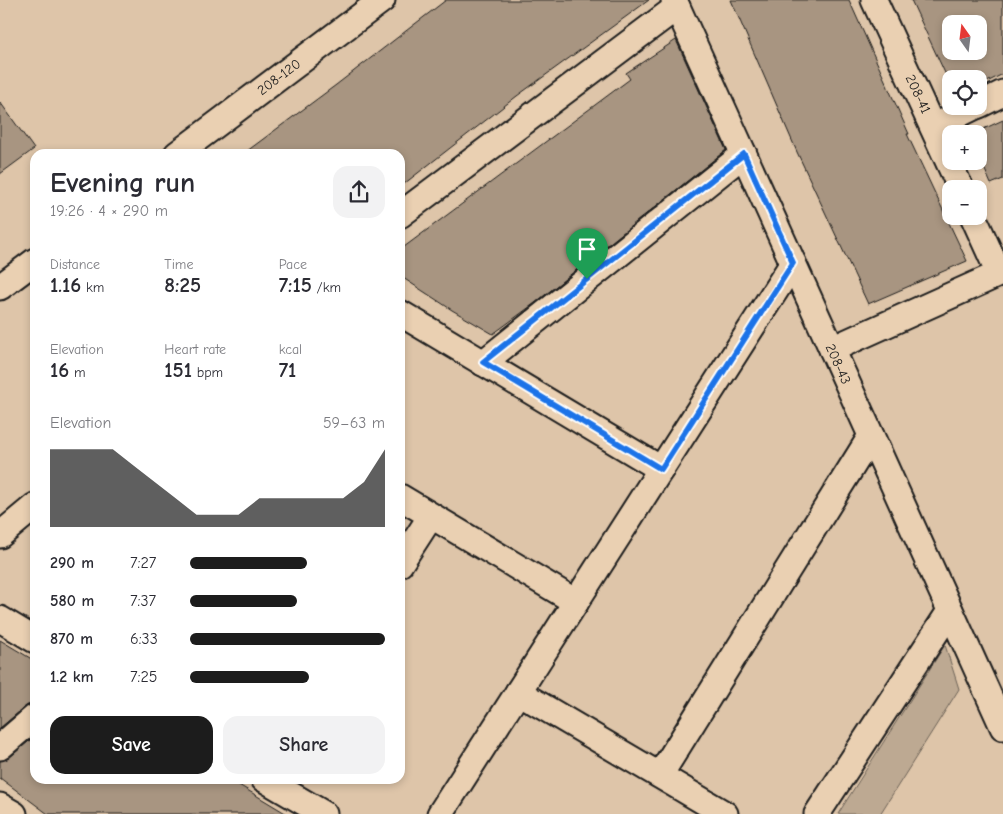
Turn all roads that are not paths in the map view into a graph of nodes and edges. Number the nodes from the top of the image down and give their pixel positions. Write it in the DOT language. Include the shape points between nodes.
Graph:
graph roads {
  1 [pos="382,0"];
  2 [pos="874,0"];
  3 [pos="675,3"];
  4 [pos="1003,93"];
  5 [pos="987,101"];
  6 [pos="958,115"];
  7 [pos="932,127"];
  8 [pos="184,149"];
  9 [pos="744,154"];
  10 [pos="957,180"];
  11 [pos="405,211"];
  12 [pos="978,225"];
  13 [pos="793,263"];
  14 [pos="30,264"];
  15 [pos="1001,272"];
  16 [pos="0,287"];
  17 [pos="405,316"];
  18 [pos="832,349"];
  19 [pos="483,362"];
  20 [pos="871,436"];
  21 [pos="661,469"];
  22 [pos="405,501"];
  23 [pos="30,510"];
  24 [pos="431,516"];
  25 [pos="0,535"];
  26 [pos="405,556"];
  27 [pos="576,602"];
  28 [pos="950,611"];
  29 [pos="0,619"];
  30 [pos="30,637"];
  31 [pos="518,692"];
  32 [pos="30,721"];
  33 [pos="1003,727"];
  34 [pos="0,747"];
  35 [pos="660,776"];
  36 [pos="273,784"];
  37 [pos="0,806"];
  38 [pos="14,814"];
  39 [pos="324,814"];
  40 [pos="440,814"];
  41 [pos="725,814"];
  42 [pos="818,814"];
  1 -- 8 [label="street, 208-120"];
  2 -- 7 [label="street, 208-41"];
  3 -- 9 [label="street, 208-43"];
  3 -- 11 [label="street"];
  4 -- 5 [label="street"];
  6 -- 7 [label="street"];
  7 -- 10 [label="street, 208-41"];
  9 -- 13 [label="street, 208-43"];
  9 -- 19 [label="street"];
  12 -- 15 [label="street"];
  13 -- 18 [label="street, 208-43"];
  13 -- 21 [label="street"];
  14 -- 16 [label="street"];
  15 -- 18 [label="street"];
  17 -- 19 [label="street"];
  18 -- 20 [label="street, 208-43"];
  19 -- 21 [label="street"];
  20 -- 28 [label="street, 208-43"];
  20 -- 35 [label="street"];
  21 -- 27 [label="street"];
  22 -- 24 [label="street"];
  23 -- 25 [label="street"];
  24 -- 26 [label="street"];
  24 -- 27 [label="street"];
  27 -- 31 [label="street"];
  28 -- 33 [label="street, 208-43"];
  28 -- 42 [label="street"];
  29 -- 30 [label="street"];
  31 -- 35 [label="street"];
  31 -- 40 [label="street"];
  32 -- 34 [label="street"];
  35 -- 41 [label="street"];
  36 -- 39 [label="street"];
  37 -- 38 [label="street"];
}
